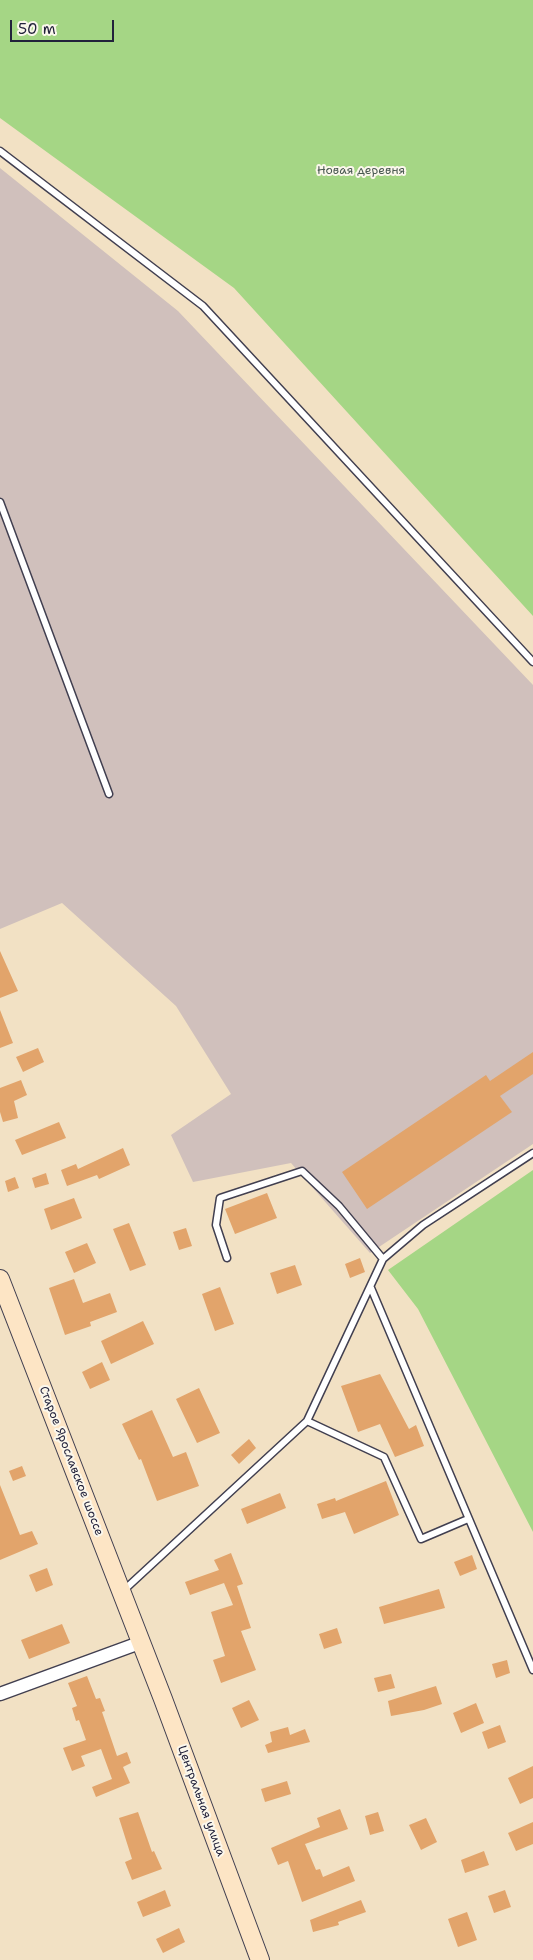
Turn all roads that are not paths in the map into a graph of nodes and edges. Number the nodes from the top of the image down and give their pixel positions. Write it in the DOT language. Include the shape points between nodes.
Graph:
graph roads {
  1 [pos="0,151"];
  2 [pos="0,502"];
  3 [pos="533,662"];
  4 [pos="110,794"];
  5 [pos="533,1153"];
  6 [pos="226,1258"];
  7 [pos="384,1259"];
  8 [pos="0,1279"];
  9 [pos="371,1288"];
  10 [pos="307,1421"];
  11 [pos="468,1519"];
  12 [pos="122,1592"];
  13 [pos="142,1642"];
  14 [pos="533,1670"];
  15 [pos="0,1694"];
  16 [pos="260,1960"];
  1 -- 3 [label="lane" via="202,306"];
  2 -- 4 [label="lane"];
  5 -- 7 [label="lane" via="423,1225"];
  6 -- 7 [label="lane" via="216,1225 220,1198 302,1171 339,1206"];
  7 -- 9 [label="lane"];
  8 -- 12 [label="main road, Старое Ярославское шоссе"];
  9 -- 10 [label="lane"];
  9 -- 11 [label="lane"];
  10 -- 11 [label="lane" via="384,1457 421,1539"];
  10 -- 12 [label="lane"];
  11 -- 14 [label="lane"];
  12 -- 13 [label="main road, Старое Ярославское шоссе"];
  13 -- 15 [label="street"];
  13 -- 16 [label="main road, Центральная улица"];
}
